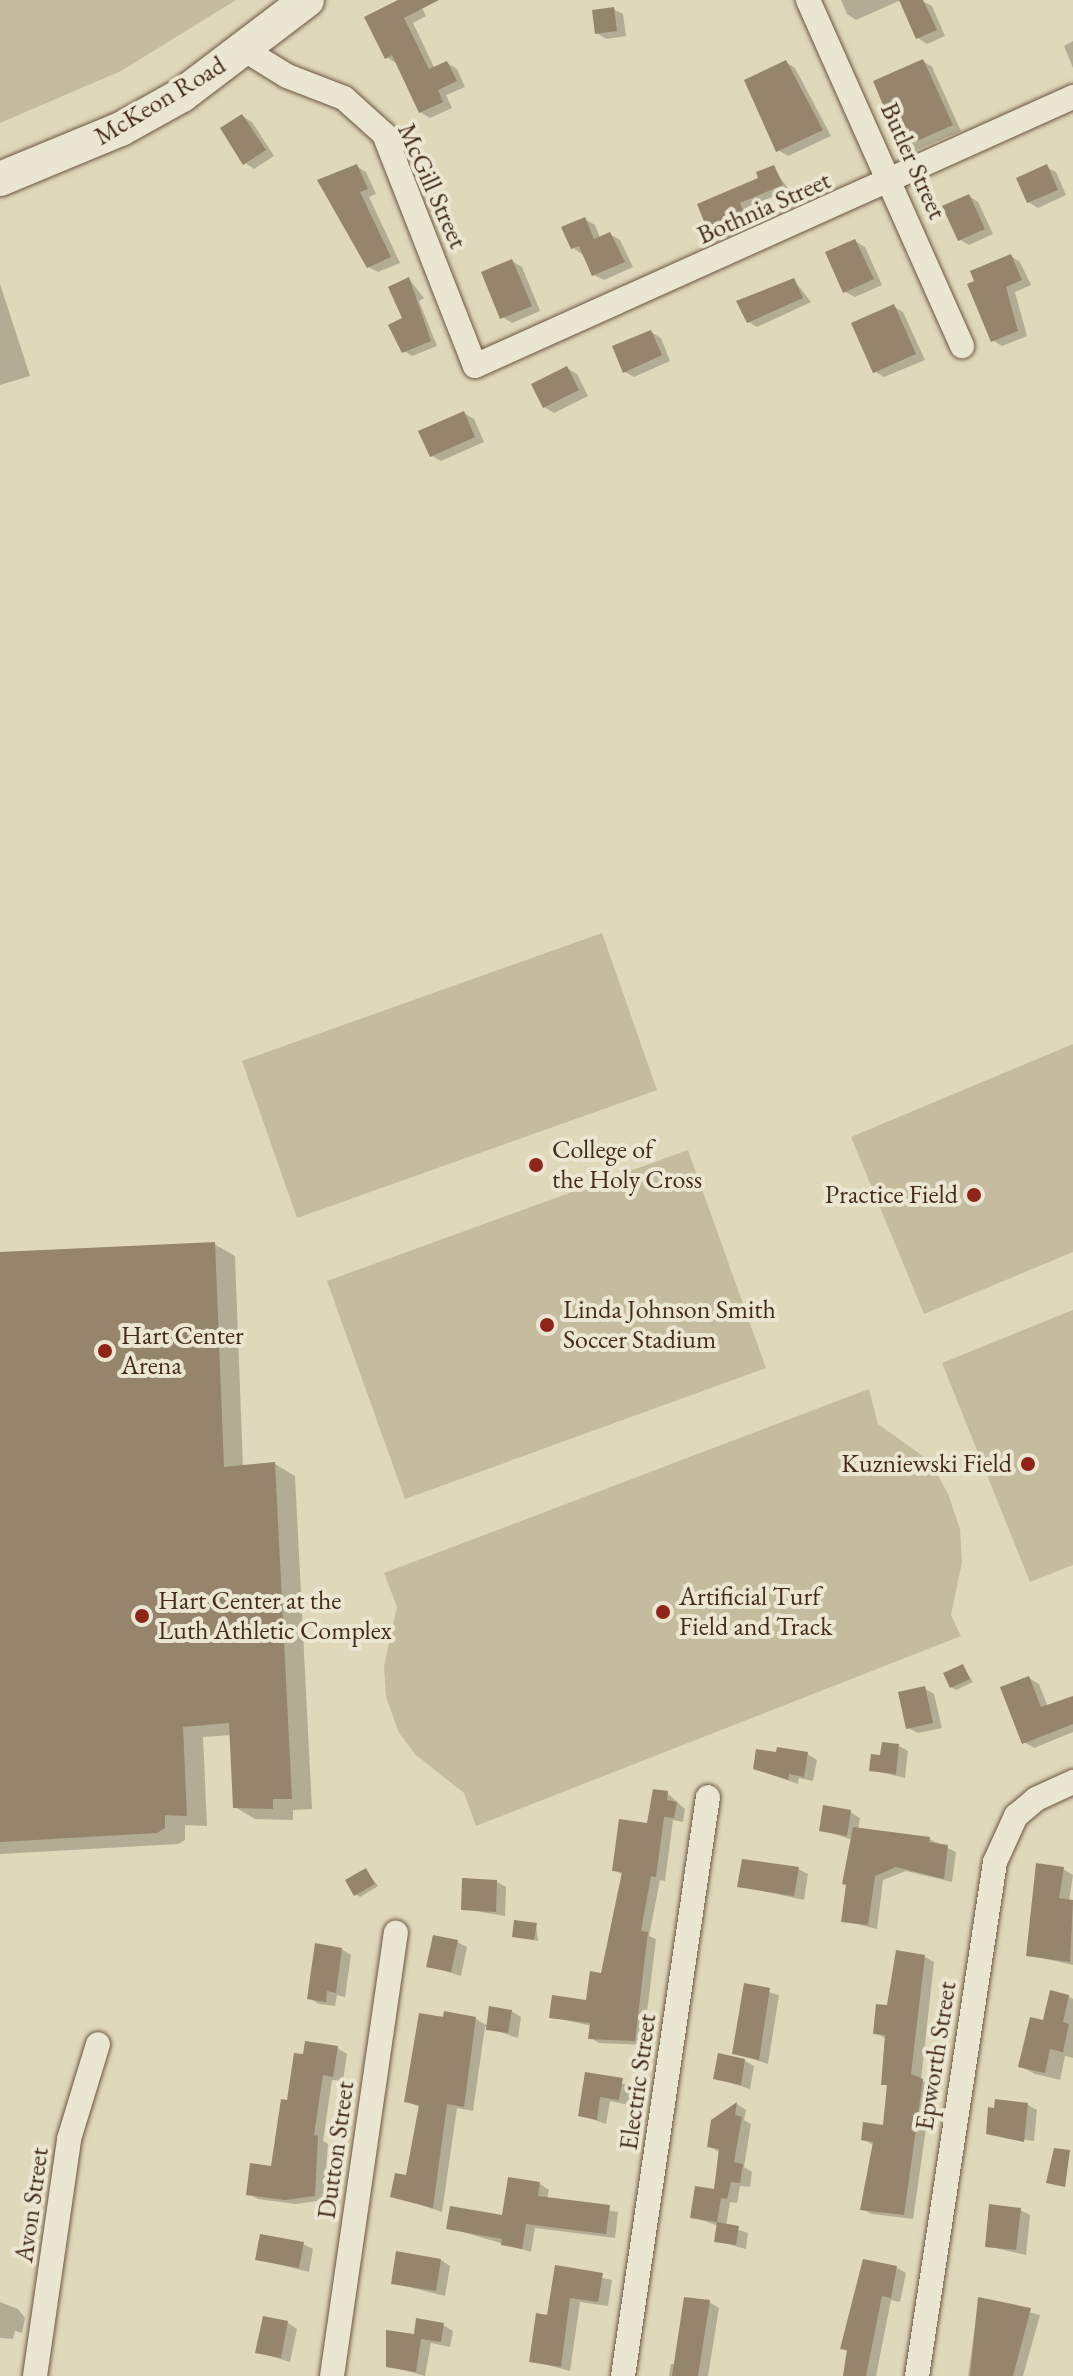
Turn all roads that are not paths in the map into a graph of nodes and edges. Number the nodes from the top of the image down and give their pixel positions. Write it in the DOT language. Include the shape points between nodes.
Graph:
graph roads {
  1 [pos="307,0"];
  2 [pos="808,0"];
  3 [pos="245,50"];
  4 [pos="1073,97"];
  5 [pos="0,179"];
  6 [pos="892,182"];
  7 [pos="962,346"];
  8 [pos="475,366"];
  9 [pos="1073,1782"];
  10 [pos="708,1797"];
  11 [pos="396,1933"];
  12 [pos="98,2044"];
  13 [pos="35,2376"];
  14 [pos="332,2376"];
  15 [pos="623,2376"];
  16 [pos="917,2376"];
  1 -- 3 [label="main road, McKeon Road"];
  2 -- 6 [label="street, Butler Street"];
  3 -- 5 [label="main road, McKeon Road" via="121,129"];
  3 -- 8 [label="street, McGill Street" via="287,76 344,98 384,134"];
  4 -- 6 [label="street, Bothnia Street" via="988,132"];
  6 -- 7 [label="street, Butler Street"];
  6 -- 8 [label="street, Bothnia Street"];
  9 -- 16 [label="street, Epworth Street" via="1036,1799 1016,1816 995,1862"];
  10 -- 15 [label="street, Electric Street"];
  11 -- 14 [label="street, Dutton Street"];
  12 -- 13 [label="street, Avon Street" via="69,2139"];
}
